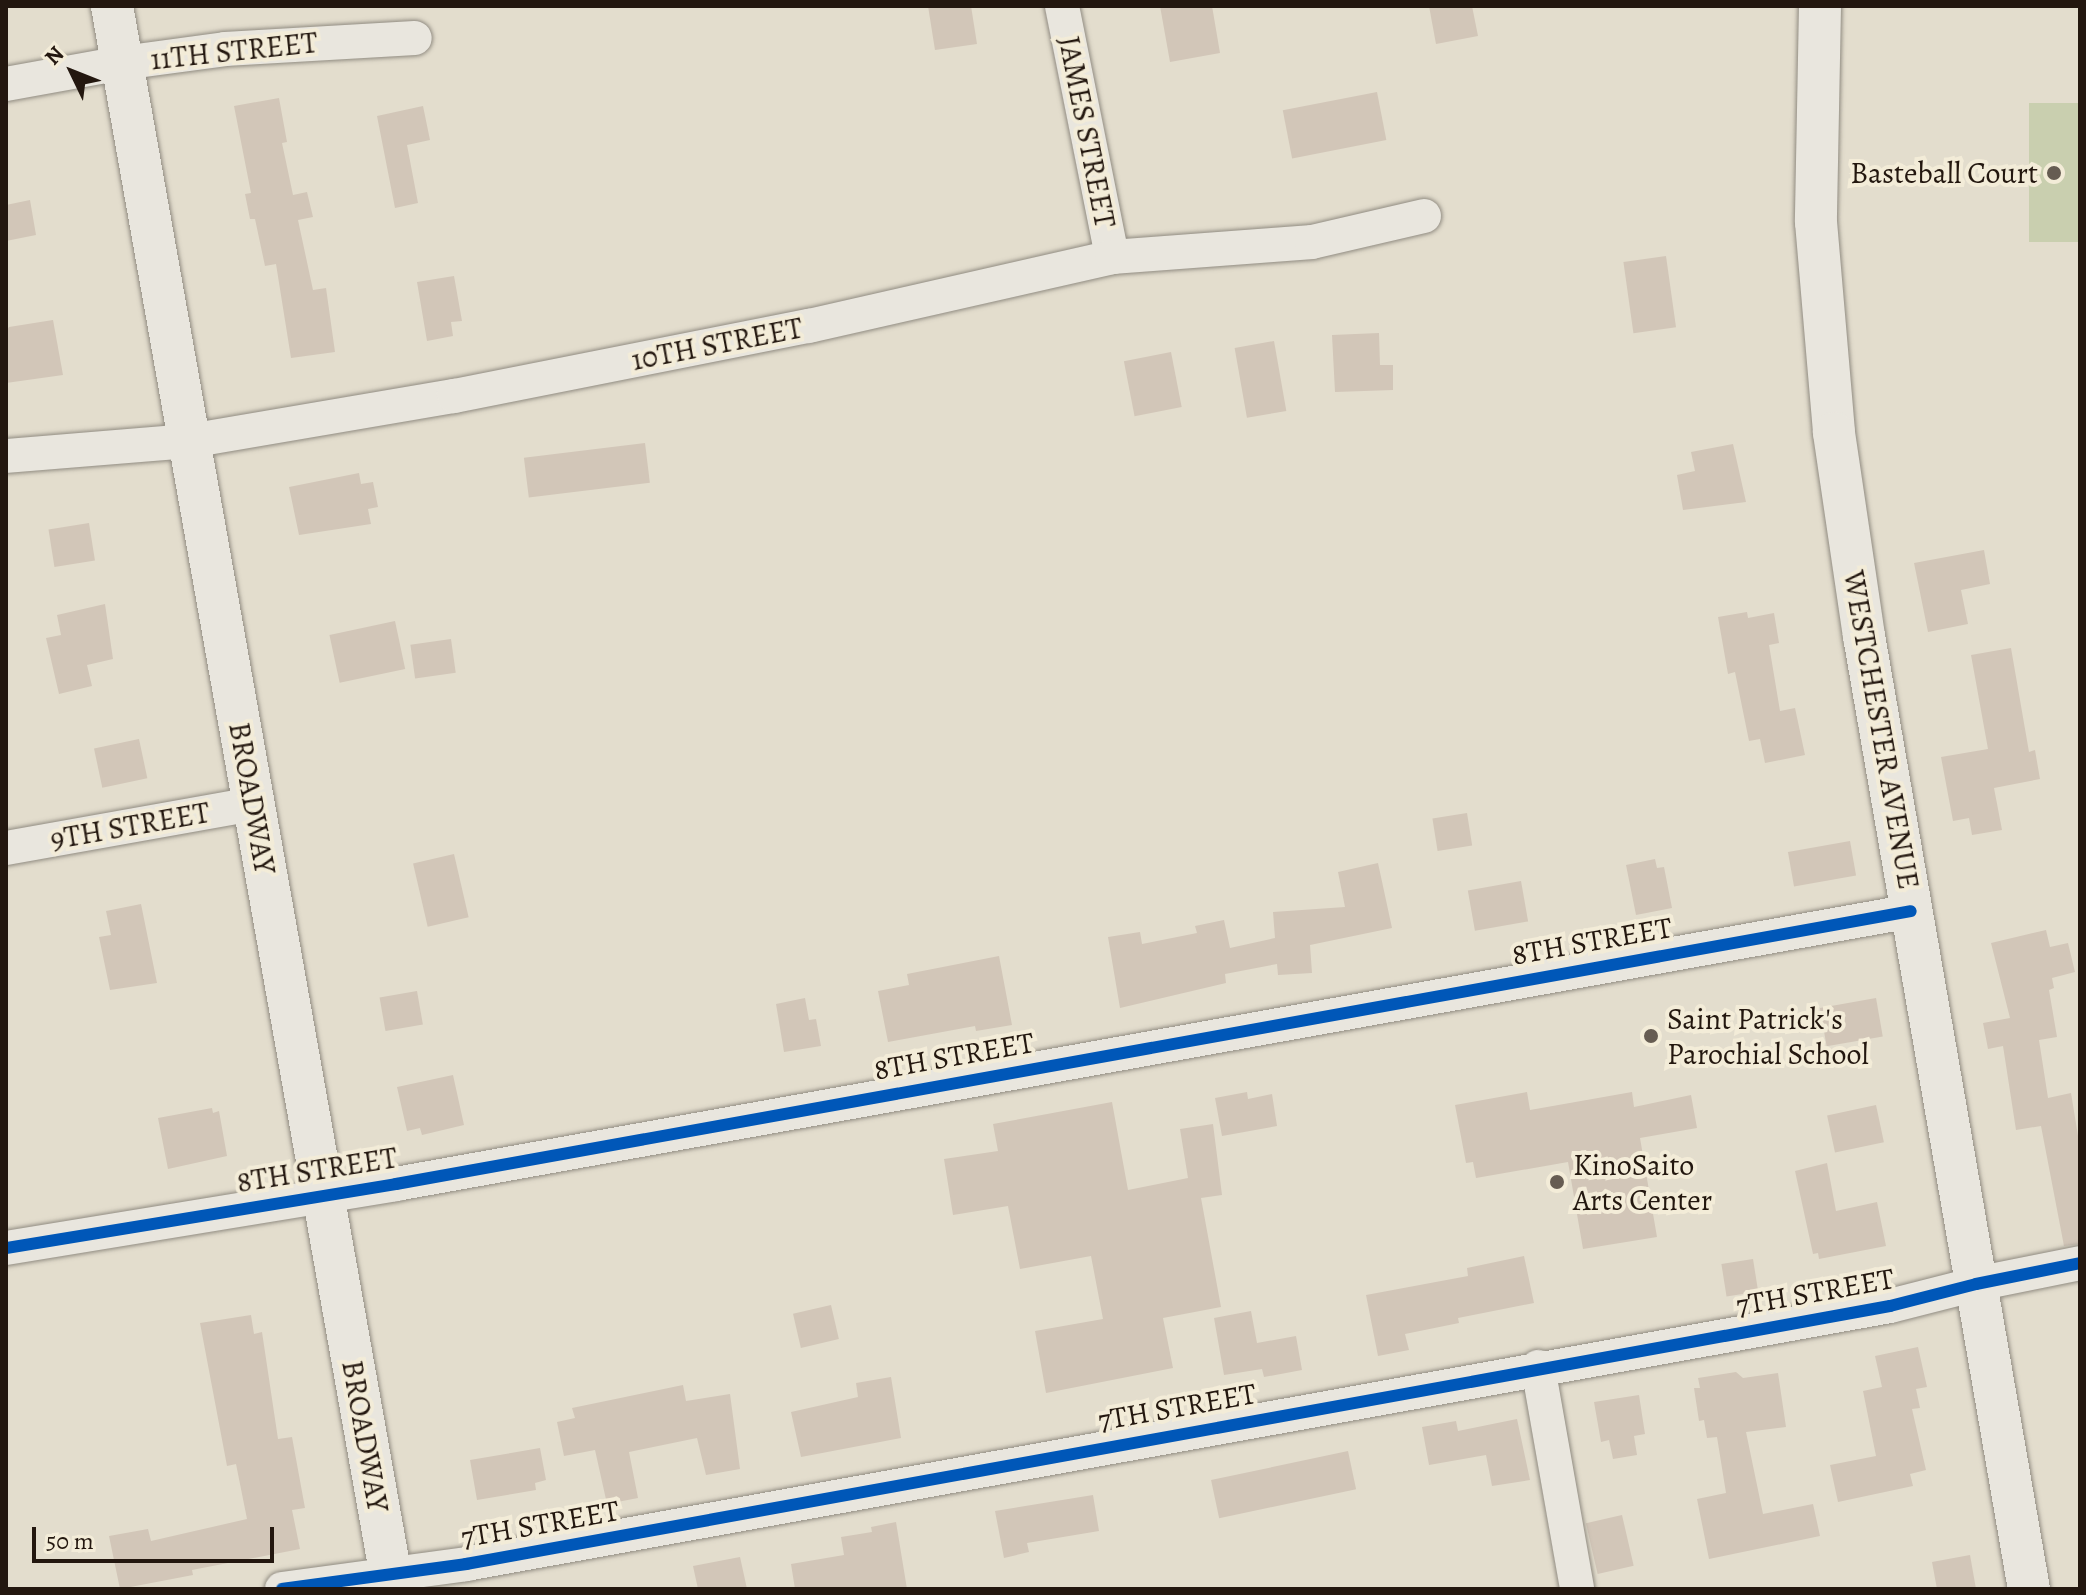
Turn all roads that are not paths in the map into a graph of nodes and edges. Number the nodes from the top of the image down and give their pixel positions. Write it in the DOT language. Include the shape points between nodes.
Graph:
graph roads {
  1 [pos="112,6"];
  2 [pos="1062,6"];
  3 [pos="1820,6"];
  4 [pos="415,38"];
  5 [pos="122,63"];
  6 [pos="6,84"];
  7 [pos="1424,216"];
  8 [pos="1112,257"];
  9 [pos="190,441"];
  10 [pos="6,456"];
  11 [pos="253,804"];
  12 [pos="6,848"];
  13 [pos="1911,911"];
  14 [pos="320,1196"];
  15 [pos="6,1248"];
  16 [pos="2080,1263"];
  17 [pos="1976,1284"];
  18 [pos="1538,1367"];
  19 [pos="392,1582"];
  20 [pos="282,1589"];
  21 [pos="1577,1589"];
  22 [pos="2029,1589"];
  1 -- 5 [label="street, BROADWAY"];
  2 -- 8 [label="street, JAMES STREET"];
  3 -- 13 [label="street, WESTCHESTER AVENUE" via="1816,222 1825,347 1851,550"];
  4 -- 5 [label="street, 11TH STREET" via="225,49"];
  5 -- 6 [label="street, 11TH STREET"];
  5 -- 9 [label="street, BROADWAY"];
  7 -- 8 [label="street, 10TH STREET" via="1312,242"];
  8 -- 9 [label="street, 10TH STREET" via="809,326"];
  9 -- 10 [label="street, 10TH STREET"];
  9 -- 11 [label="street, BROADWAY"];
  11 -- 12 [label="street, 9TH STREET"];
  11 -- 14 [label="street, BROADWAY"];
  13 -- 14 [label="street, 8TH STREET"];
  13 -- 17 [label="street, WESTCHESTER AVENUE"];
  14 -- 15 [label="street, 8TH STREET"];
  14 -- 19 [label="street, BROADWAY"];
  16 -- 17 [label="street, 7TH STREET"];
  17 -- 18 [label="street, 7TH STREET" via="1890,1306"];
  17 -- 22 [label="street, WESTCHESTER AVENUE"];
  18 -- 19 [label="street, 7TH STREET" via="466,1564"];
  18 -- 21 [label="street"];
  19 -- 20 [label="street, 7TH STREET"];
}
